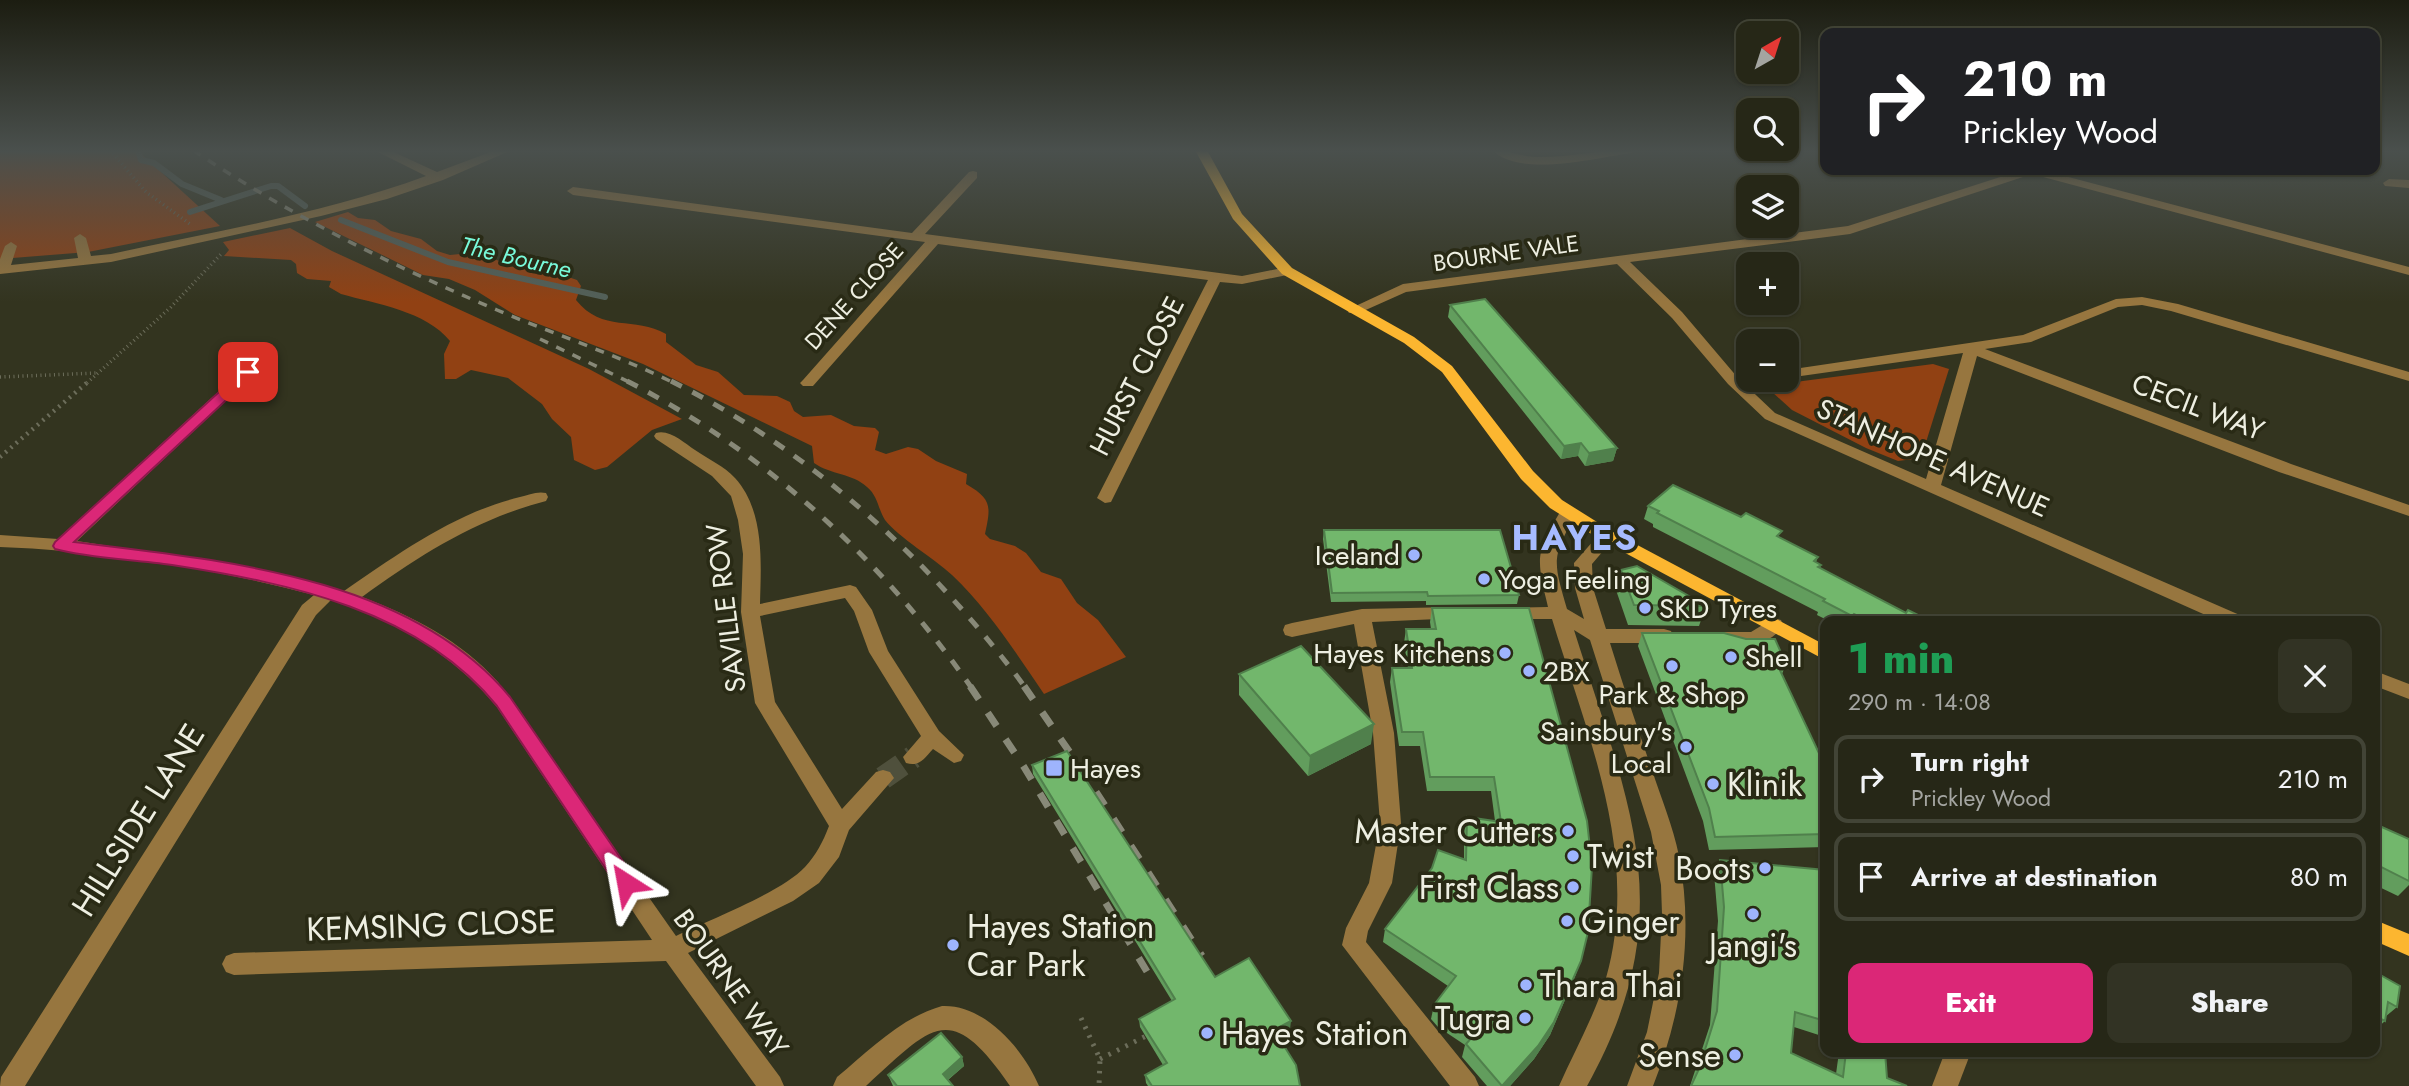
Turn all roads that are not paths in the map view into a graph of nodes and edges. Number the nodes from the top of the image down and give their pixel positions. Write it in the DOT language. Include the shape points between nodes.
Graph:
graph roads {
  1 [pos="364,201"];
  2 [pos="645,201"];
  3 [pos="949,201"];
  4 [pos="1229,201"];
  5 [pos="1938,201"];
  6 [pos="2146,201"];
  7 [pos="915,237"];
  8 [pos="80,238"];
  9 [pos="934,240"];
  10 [pos="12,246"];
  11 [pos="1619,260"];
  12 [pos="85,261"];
  13 [pos="1,270"];
  14 [pos="1287,271"];
  15 [pos="2409,271"];
  16 [pos="1216,277"];
  17 [pos="1354,310"];
  18 [pos="1970,349"];
  19 [pos="248,372"];
  20 [pos="1799,372"];
  21 [pos="1736,375"];
  22 [pos="2409,377"];
  23 [pos="808,383"];
  24 [pos="1751,392"];
  25 [pos="662,436"];
  26 [pos="1932,488"];
  27 [pos="540,497"];
  28 [pos="1105,498"];
  29 [pos="2409,511"];
  30 [pos="1568,513"];
  31 [pos="1607,536"];
  32 [pos="2,543"];
  33 [pos="61,546"];
  34 [pos="337,596"];
  35 [pos="750,612"];
  36 [pos="1559,613"];
  37 [pos="1362,616"];
  38 [pos="2224,616"];
  39 [pos="1774,625"];
  40 [pos="1292,630"];
  41 [pos="1598,636"];
  42 [pos="1688,636"];
  43 [pos="1709,636"];
  44 [pos="1820,650"];
  45 [pos="2380,680"];
  46 [pos="2409,692"];
  47 [pos="932,737"];
  48 [pos="954,755"];
  49 [pos="913,757"];
  50 [pos="883,778"];
  51 [pos="840,825"];
  52 [pos="2380,932"];
  53 [pos="2409,945"];
  54 [pos="672,950"];
  55 [pos="234,964"];
  56 [pos="1956,1057"];
  57 [pos="10,1086"];
  58 [pos="771,1086"];
  59 [pos="846,1086"];
  60 [pos="1026,1086"];
  61 [pos="1466,1086"];
  62 [pos="1572,1086"];
  63 [pos="1640,1086"];
  64 [pos="1945,1086"];
  1 -- 12 [label="street" via="213,238"];
  2 -- 7 [label="street"];
  3 -- 7 [label="street"];
  4 -- 14 [label="main road"];
  5 -- 11 [label="street, BOURNE VALE" via="1850,230"];
  6 -- 15 [label="street"];
  7 -- 9 [label="street"];
  8 -- 12 [label="street"];
  9 -- 16 [label="street"];
  9 -- 23 [label="street, DENE CLOSE"];
  10 -- 13 [label="street"];
  11 -- 17 [label="street, BOURNE VALE" via="1403,288"];
  11 -- 21 [label="street, STANHOPE AVENUE"];
  12 -- 13 [label="street"];
  14 -- 16 [label="street" via="1241,280"];
  14 -- 17 [label="main road"];
  16 -- 28 [label="street, HURST CLOSE"];
  17 -- 30 [label="main road" via="1409,340 1447,369 1527,475"];
  18 -- 20 [label="street"];
  18 -- 22 [label="street" via="2026,339 2116,303 2142,301"];
  18 -- 26 [label="street"];
  18 -- 29 [label="street, CECIL WAY"];
  19 -- 33 [label="street"];
  24 -- 26 [label="street, STANHOPE AVENUE" via="1770,416"];
  25 -- 35 [label="street, SAVILLE ROW" via="718,472 739,496 752,554"];
  26 -- 38 [label="street, STANHOPE AVENUE"];
  27 -- 34 [label="street, HILLSIDE LANE" via="477,516"];
  30 -- 31 [label="main road"];
  30 -- 36 [label="street" via="1546,555"];
  31 -- 39 [label="main road"];
  31 -- 41 [label="street" via="1586,557 1582,569"];
  32 -- 33 [label="street, BOURNE WAY"];
  33 -- 34 [label="street, BOURNE WAY" via="199,564"];
  34 -- 54 [label="street, BOURNE WAY" via="428,635 486,681"];
  34 -- 57 [label="street, HILLSIDE LANE" via="309,610"];
  35 -- 47 [label="street" via="850,591 863,610 879,652"];
  35 -- 51 [label="street, SAVILLE ROW" via="765,703"];
  36 -- 37 [label="street"];
  36 -- 41 [label="street"];
  36 -- 62 [label="street" via="1614,795 1630,890 1626,948 1617,982"];
  37 -- 40 [label="street"];
  37 -- 61 [label="street" via="1391,819 1383,875 1354,944"];
  39 -- 43 [label="street" via="1763,636 1743,640"];
  39 -- 44 [label="main road"];
  41 -- 42 [label="street"];
  41 -- 63 [label="street" via="1662,835 1672,889 1674,922 1667,997"];
  45 -- 46 [label="street"];
  47 -- 48 [label="street"];
  47 -- 49 [label="street"];
  50 -- 51 [label="street"];
  51 -- 54 [label="street" via="831,850 811,876 785,894"];
  52 -- 53 [label="main road"];
  54 -- 55 [label="street, KEMSING CLOSE"];
  54 -- 58 [label="street, BOURNE WAY"];
  56 -- 64 [label="street"];
  59 -- 60 [label="street" via="916,1029 944,1017 980,1030"];
}
